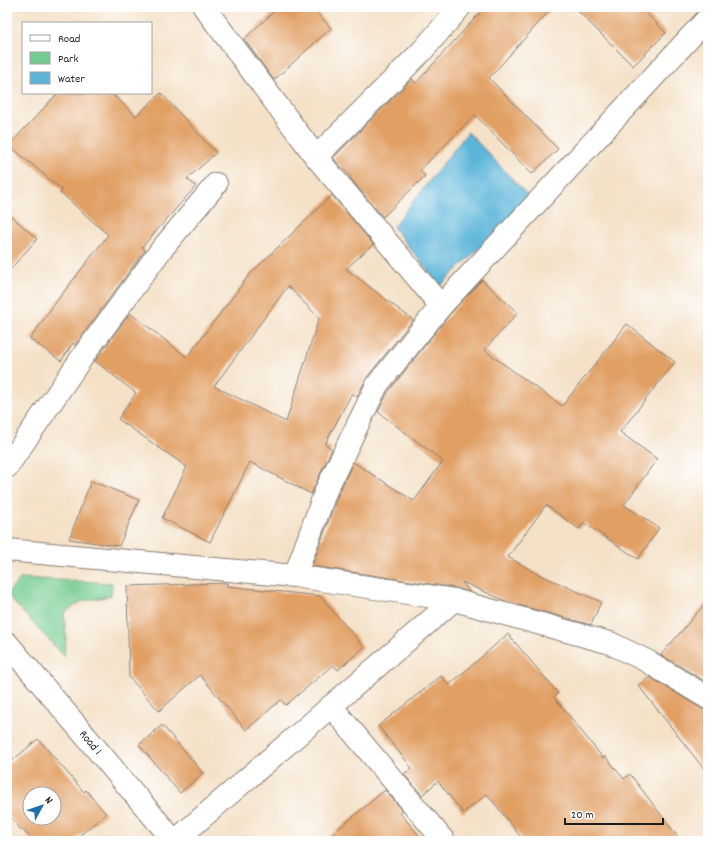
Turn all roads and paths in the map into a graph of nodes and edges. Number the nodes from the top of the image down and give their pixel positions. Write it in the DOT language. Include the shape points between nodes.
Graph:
graph roads {
  1 [pos="204,7"];
  2 [pos="460,7"];
  3 [pos="708,18"];
  4 [pos="316,157"];
  5 [pos="216,184"];
  6 [pos="440,306"];
  7 [pos="7,467"];
  8 [pos="7,550"];
  9 [pos="295,576"];
  10 [pos="454,600"];
  11 [pos="7,643"];
  12 [pos="708,698"];
  13 [pos="331,706"];
  14 [pos="174,841"];
  15 [pos="444,841"];
  1 -- 4 [label="street"];
  2 -- 4 [label="street" via="422,51"];
  3 -- 6 [label="street"];
  4 -- 6 [label="street"];
  5 -- 7 [label="street" via="161,250 104,327"];
  6 -- 9 [label="street" via="378,385 326,490"];
  8 -- 9 [label="street"];
  9 -- 10 [label="street"];
  10 -- 12 [label="street" via="610,643 647,660"];
  10 -- 13 [label="street"];
  11 -- 14 [label="street, Road 1"];
  13 -- 14 [label="street"];
  13 -- 15 [label="street"];
}
